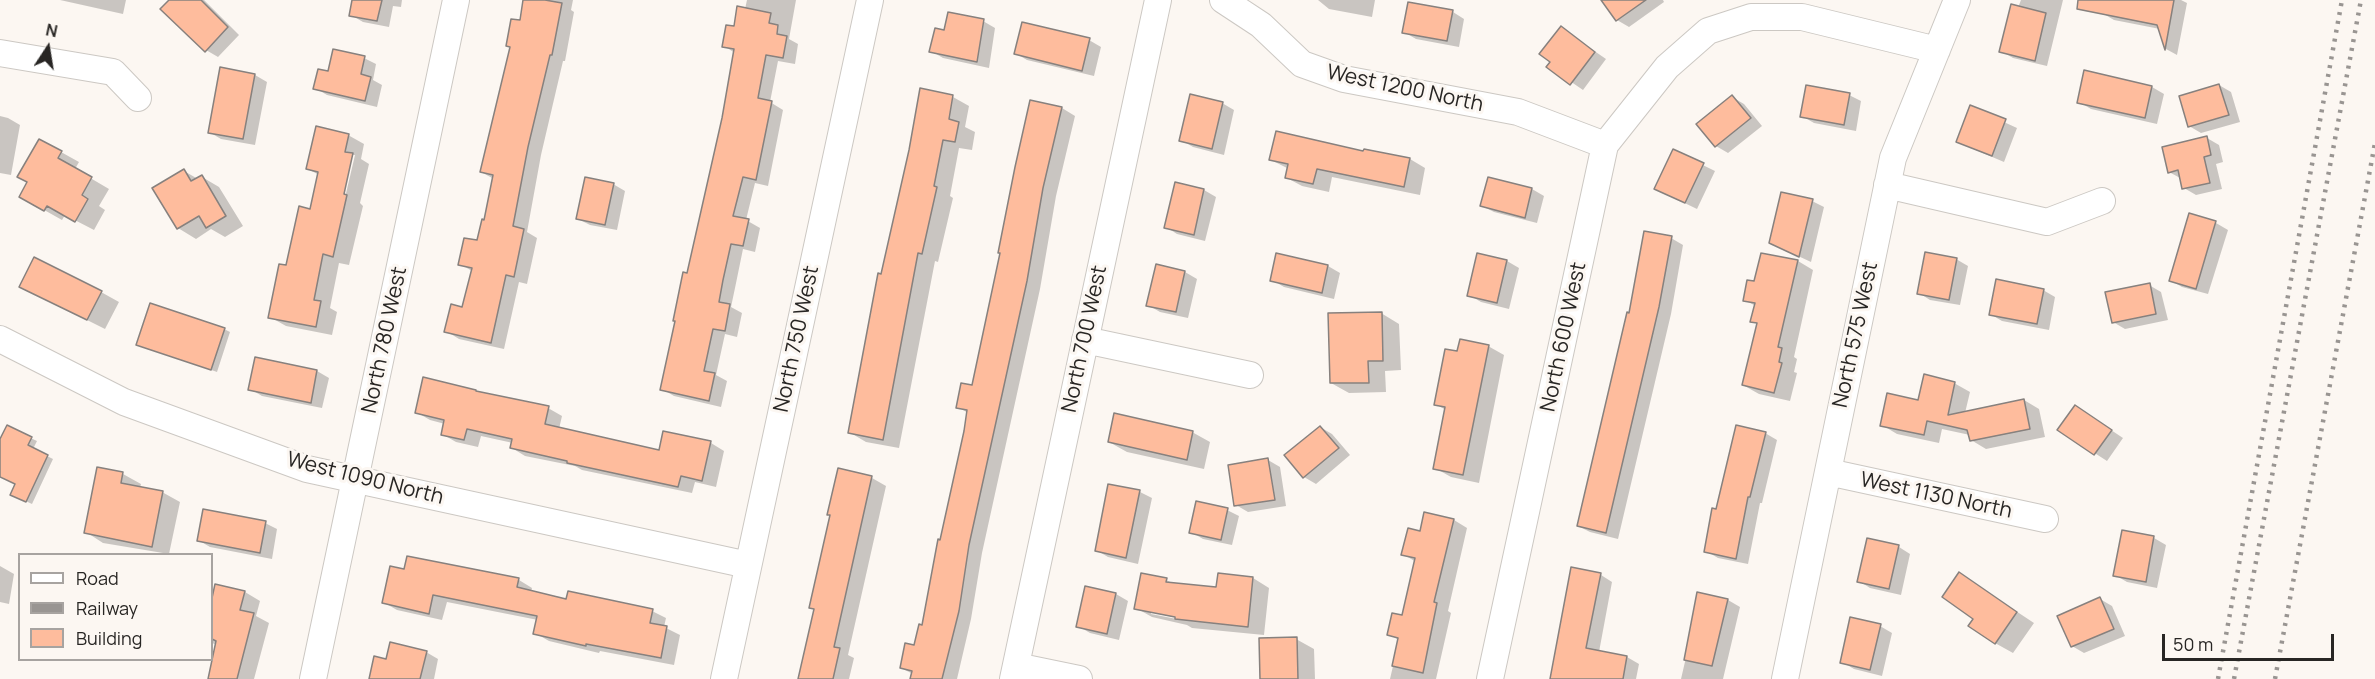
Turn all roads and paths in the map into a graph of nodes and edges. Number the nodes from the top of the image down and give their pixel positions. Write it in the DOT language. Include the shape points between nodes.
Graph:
graph roads {
  1 [pos="456,0"];
  2 [pos="870,0"];
  3 [pos="1158,0"];
  4 [pos="1223,0"];
  5 [pos="1957,0"];
  6 [pos="1936,50"];
  7 [pos="0,53"];
  8 [pos="138,98"];
  9 [pos="1605,145"];
  10 [pos="1887,185"];
  11 [pos="2102,201"];
  12 [pos="0,339"];
  13 [pos="1085,340"];
  14 [pos="1250,375"];
  15 [pos="1828,472"];
  16 [pos="355,479"];
  17 [pos="2045,519"];
  18 [pos="748,566"];
  19 [pos="1014,672"];
  20 [pos="313,679"];
  21 [pos="724,679"];
  22 [pos="1079,679"];
  23 [pos="1490,679"];
  24 [pos="1785,679"];
  1 -- 16 [label="street, North 780 West"];
  2 -- 18 [label="street, North 750 West"];
  3 -- 13 [label="street, North 700 West"];
  4 -- 9 [label="street, West 1200 North" via="1261,25 1302,64 1344,80 1518,112"];
  5 -- 6 [label="street, North 575 West"];
  6 -- 9 [label="street, North 600 West" via="1802,16 1751,17 1708,32 1666,67"];
  6 -- 10 [label="street, North 575 West" via="1893,158"];
  7 -- 8 [label="street" via="113,72"];
  9 -- 23 [label="street, North 600 West"];
  10 -- 11 [label="street" via="2047,222"];
  10 -- 15 [label="street, North 575 West"];
  12 -- 16 [label="street, West 1090 North" via="124,402 307,469"];
  13 -- 14 [label="street"];
  13 -- 19 [label="street, North 700 West"];
  15 -- 17 [label="street, West 1130 North"];
  15 -- 24 [label="street, North 575 West"];
  16 -- 18 [label="street, West 1090 North"];
  16 -- 20 [label="street, North 780 West"];
  18 -- 21 [label="street, North 750 West"];
  19 -- 22 [label="street"];
}
